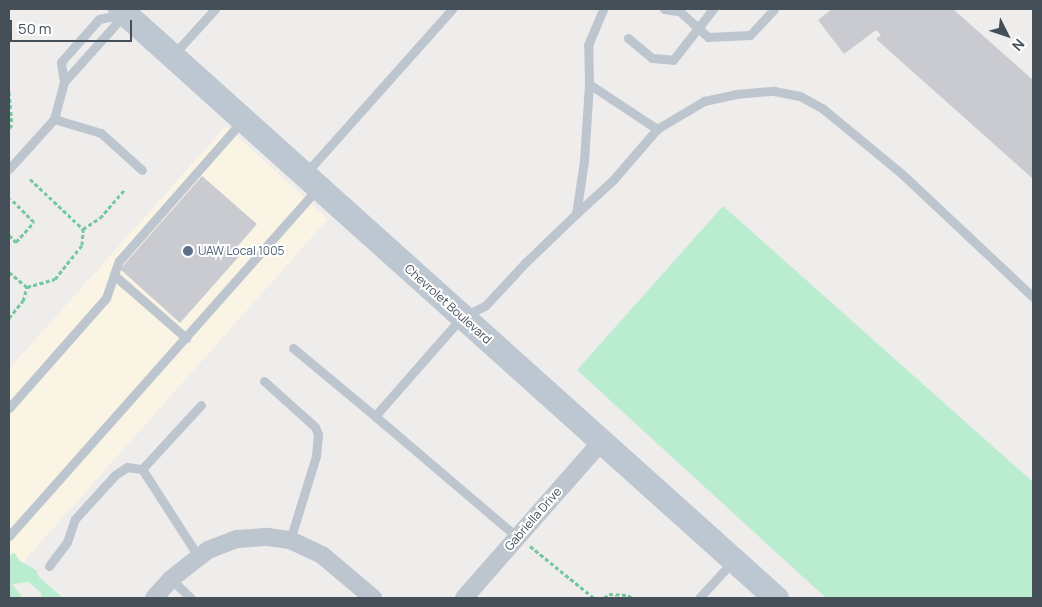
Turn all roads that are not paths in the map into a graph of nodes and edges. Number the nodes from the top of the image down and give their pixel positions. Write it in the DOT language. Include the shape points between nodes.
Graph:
graph roads {
  1 [pos="215,9"];
  2 [pos="452,9"];
  3 [pos="603,9"];
  4 [pos="664,9"];
  5 [pos="713,9"];
  6 [pos="774,9"];
  7 [pos="125,10"];
  8 [pos="677,10"];
  9 [pos="698,29"];
  10 [pos="628,38"];
  11 [pos="172,56"];
  12 [pos="64,82"];
  13 [pos="589,84"];
  14 [pos="54,119"];
  15 [pos="244,120"];
  16 [pos="657,129"];
  17 [pos="9,168"];
  18 [pos="142,170"];
  19 [pos="311,181"];
  20 [pos="576,214"];
  21 [pos="114,275"];
  22 [pos="1033,296"];
  23 [pos="462,317"];
  24 [pos="186,338"];
  25 [pos="293,348"];
  26 [pos="264,382"];
  27 [pos="201,405"];
  28 [pos="9,408"];
  29 [pos="375,416"];
  30 [pos="602,441"];
  31 [pos="142,469"];
  32 [pos="9,536"];
  33 [pos="290,540"];
  34 [pos="524,541"];
  35 [pos="198,556"];
  36 [pos="733,561"];
  37 [pos="49,566"];
  38 [pos="171,579"];
  39 [pos="154,598"];
  40 [pos="191,598"];
  41 [pos="373,598"];
  42 [pos="464,598"];
  43 [pos="699,598"];
  44 [pos="776,598"];
  1 -- 11 [label="lane"];
  2 -- 19 [label="lane"];
  3 -- 13 [label="lane" via="588,46"];
  4 -- 8 [label="lane"];
  5 -- 9 [label="lane"];
  6 -- 9 [label="lane" via="750,35 708,37"];
  7 -- 11 [label="main road, Chevrolet Boulevard"];
  7 -- 12 [label="lane"];
  7 -- 12 [label="lane" via="99,19 72,49 61,62"];
  8 -- 9 [label="lane"];
  9 -- 10 [label="lane" via="672,60 652,58"];
  11 -- 15 [label="main road, Chevrolet Boulevard"];
  12 -- 14 [label="lane"];
  13 -- 16 [label="lane"];
  13 -- 20 [label="lane" via="584,161"];
  14 -- 17 [label="lane"];
  14 -- 18 [label="lane" via="102,133"];
  15 -- 19 [label="main road, Chevrolet Boulevard"];
  15 -- 21 [label="lane" via="119,261"];
  16 -- 20 [label="lane" via="613,180"];
  16 -- 22 [label="lane" via="704,101 774,91 800,96 822,108 902,174"];
  19 -- 23 [label="main road, Chevrolet Boulevard"];
  19 -- 24 [label="lane"];
  20 -- 23 [label="lane" via="485,306"];
  21 -- 24 [label="lane"];
  21 -- 28 [label="lane" via="106,298"];
  23 -- 29 [label="lane"];
  23 -- 30 [label="main road, Chevrolet Boulevard"];
  24 -- 32 [label="lane"];
  25 -- 29 [label="lane"];
  26 -- 33 [label="lane" via="315,427 318,434 316,456"];
  27 -- 31 [label="lane"];
  29 -- 34 [label="lane"];
  30 -- 34 [label="street, Gabriella Drive"];
  30 -- 36 [label="main road, Chevrolet Boulevard"];
  31 -- 35 [label="lane"];
  31 -- 37 [label="lane" via="127,467 115,475 75,519 67,542"];
  33 -- 35 [label="street" via="268,537 236,539"];
  33 -- 41 [label="street" via="322,555"];
  34 -- 42 [label="street, Gabriella Drive"];
  35 -- 38 [label="street"];
  36 -- 43 [label="lane"];
  36 -- 44 [label="main road, Chevrolet Boulevard"];
  38 -- 39 [label="street"];
  38 -- 40 [label="lane"];
}
